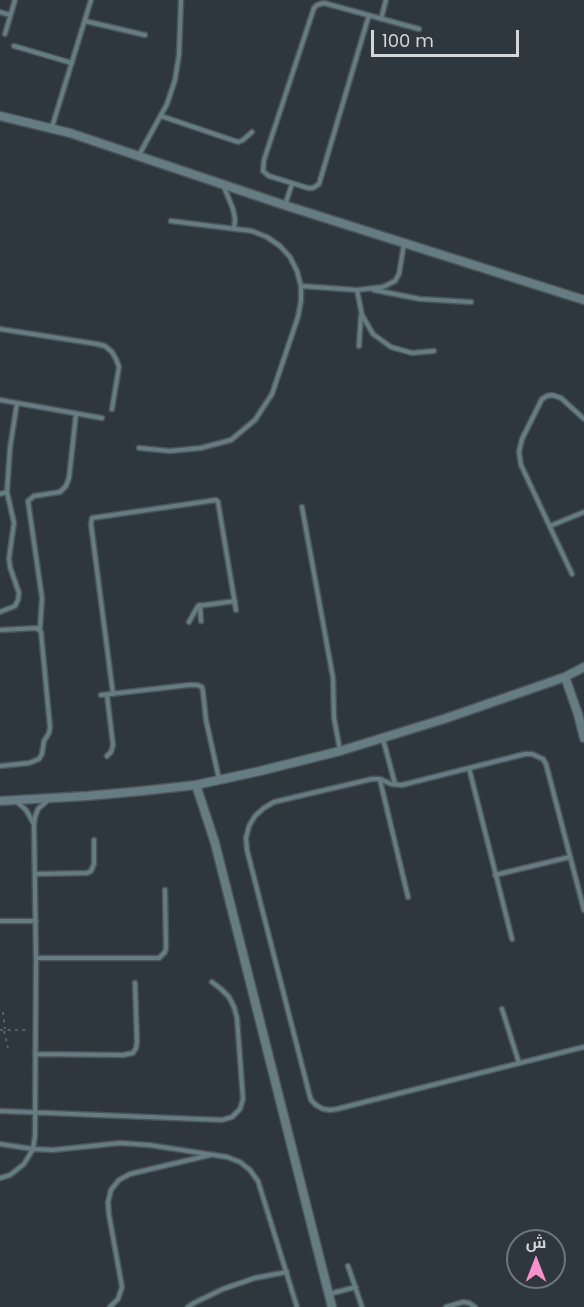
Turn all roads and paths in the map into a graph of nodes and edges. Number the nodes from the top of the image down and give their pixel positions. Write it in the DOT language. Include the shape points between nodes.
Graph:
graph roads {
  1 [pos="15,0"];
  2 [pos="91,0"];
  3 [pos="181,0"];
  4 [pos="386,0"];
  5 [pos="328,2"];
  6 [pos="0,12"];
  7 [pos="10,15"];
  8 [pos="369,15"];
  9 [pos="381,19"];
  10 [pos="85,21"];
  11 [pos="419,29"];
  12 [pos="5,34"];
  13 [pos="145,35"];
  14 [pos="14,46"];
  15 [pos="72,63"];
  16 [pos="0,116"];
  17 [pos="161,116"];
  18 [pos="52,128"];
  19 [pos="252,132"];
  20 [pos="139,156"];
  21 [pos="292,184"];
  22 [pos="223,185"];
  23 [pos="284,205"];
  24 [pos="171,221"];
  25 [pos="234,229"];
  26 [pos="404,243"];
  27 [pos="301,286"];
  28 [pos="370,289"];
  29 [pos="357,290"];
  30 [pos="584,300"];
  31 [pos="471,302"];
  32 [pos="362,315"];
  33 [pos="0,329"];
  34 [pos="358,346"];
  35 [pos="434,351"];
  36 [pos="0,400"];
  37 [pos="17,403"];
  38 [pos="112,409"];
  39 [pos="76,414"];
  40 [pos="102,418"];
  41 [pos="584,418"];
  42 [pos="139,448"];
  43 [pos="7,492"];
  44 [pos="0,494"];
  45 [pos="302,507"];
  46 [pos="584,512"];
  47 [pos="550,526"];
  48 [pos="572,574"];
  49 [pos="235,601"];
  50 [pos="200,605"];
  51 [pos="236,610"];
  52 [pos="0,612"];
  53 [pos="201,621"];
  54 [pos="189,622"];
  55 [pos="39,629"];
  56 [pos="0,630"];
  57 [pos="584,667"];
  58 [pos="565,677"];
  59 [pos="113,694"];
  60 [pos="101,695"];
  61 [pos="107,695"];
  62 [pos="383,738"];
  63 [pos="584,738"];
  64 [pos="340,751"];
  65 [pos="107,756"];
  66 [pos="0,766"];
  67 [pos="469,768"];
  68 [pos="380,779"];
  69 [pos="220,780"];
  70 [pos="196,785"];
  71 [pos="396,785"];
  72 [pos="50,798"];
  73 [pos="13,800"];
  74 [pos="0,801"];
  75 [pos="34,825"];
  76 [pos="94,840"];
  77 [pos="570,857"];
  78 [pos="36,873"];
  79 [pos="495,875"];
  80 [pos="165,890"];
  81 [pos="408,897"];
  82 [pos="584,910"];
  83 [pos="0,921"];
  84 [pos="36,921"];
  85 [pos="512,939"];
  86 [pos="36,958"];
  87 [pos="212,982"];
  88 [pos="135,983"];
  89 [pos="502,1009"];
  90 [pos="3,1012"];
  91 [pos="0,1030"];
  92 [pos="5,1030"];
  93 [pos="35,1030"];
  94 [pos="584,1047"];
  95 [pos="8,1048"];
  96 [pos="35,1054"];
  97 [pos="519,1063"];
  98 [pos="0,1112"];
  99 [pos="35,1113"];
  100 [pos="0,1144"];
  101 [pos="33,1149"];
  102 [pos="212,1154"];
  103 [pos="0,1178"];
  104 [pos="348,1266"];
  105 [pos="287,1272"];
  106 [pos="356,1287"];
  107 [pos="328,1294"];
  108 [pos="110,1307"];
  109 [pos="188,1307"];
  110 [pos="297,1307"];
  111 [pos="332,1307"];
  112 [pos="362,1307"];
  113 [pos="446,1307"];
  114 [pos="475,1307"];
  1 -- 7 [label="lane"];
  2 -- 10 [label="lane"];
  3 -- 17 [label="lane" via="177,63"];
  4 -- 9 [label="lane"];
  5 -- 8 [label="lane"];
  5 -- 21 [label="lane" via="314,8 263,164 266,174"];
  6 -- 7 [label="lane"];
  7 -- 12 [label="lane"];
  8 -- 9 [label="lane"];
  8 -- 21 [label="lane" via="319,184 313,188"];
  9 -- 11 [label="lane"];
  10 -- 13 [label="lane"];
  10 -- 15 [label="lane"];
  14 -- 15 [label="lane"];
  15 -- 18 [label="lane"];
  16 -- 18 [label="street"];
  17 -- 19 [label="lane" via="238,141"];
  17 -- 20 [label="lane"];
  18 -- 20 [label="street"];
  20 -- 22 [label="street"];
  21 -- 23 [label="lane"];
  22 -- 23 [label="street"];
  22 -- 25 [label="lane" via="233,209"];
  23 -- 26 [label="street"];
  24 -- 25 [label="lane"];
  25 -- 27 [label="lane" via="252,231 280,246 290,257"];
  26 -- 28 [label="lane" via="399,274 394,281"];
  26 -- 30 [label="street"];
  27 -- 29 [label="lane"];
  27 -- 42 [label="lane" via="298,317 272,394 255,420 231,440 201,448"];
  28 -- 29 [label="lane"];
  28 -- 31 [label="lane" via="420,299"];
  29 -- 32 [label="lane"];
  32 -- 34 [label="lane"];
  32 -- 35 [label="lane" via="373,334 391,347 412,352"];
  33 -- 38 [label="lane" via="105,346 119,367"];
  36 -- 37 [label="lane"];
  37 -- 39 [label="lane"];
  37 -- 43 [label="lane"];
  39 -- 40 [label="lane"];
  39 -- 55 [label="lane" via="66,486 60,492 34,496 28,501 42,598"];
  41 -- 47 [label="lane" via="557,395 547,396 520,445 521,465"];
  43 -- 44 [label="lane"];
  43 -- 52 [label="lane" via="14,523 10,567 19,593 15,606"];
  45 -- 64 [label="lane" via="333,678"];
  46 -- 47 [label="lane"];
  47 -- 48 [label="lane"];
  49 -- 50 [label="lane"];
  49 -- 51 [label="lane"];
  49 -- 59 [label="lane" via="216,500 92,518"];
  50 -- 53 [label="lane"];
  50 -- 54 [label="lane"];
  55 -- 56 [label="lane"];
  55 -- 66 [label="lane" via="49,733 35,762"];
  57 -- 58 [label="street"];
  58 -- 62 [label="street"];
  58 -- 63 [label="street"];
  59 -- 61 [label="lane"];
  59 -- 69 [label="lane" via="201,687"];
  60 -- 61 [label="lane"];
  61 -- 65 [label="lane" via="113,745"];
  62 -- 64 [label="street"];
  62 -- 71 [label="lane"];
  64 -- 69 [label="street"];
  67 -- 71 [label="lane"];
  67 -- 77 [label="lane" via="525,754 543,759"];
  67 -- 79 [label="lane"];
  68 -- 71 [label="lane"];
  68 -- 81 [label="lane"];
  68 -- 97 [label="lane" via="274,802 255,816 246,838 311,1100 323,1109 337,1109"];
  69 -- 70 [label="street"];
  70 -- 72 [label="street"];
  70 -- 107 [label="street" via="218,855"];
  72 -- 73 [label="street"];
  72 -- 75 [label="lane" via="38,809"];
  73 -- 74 [label="street"];
  73 -- 75 [label="lane" via="26,810"];
  75 -- 78 [label="lane"];
  76 -- 78 [label="lane" via="91,871"];
  77 -- 79 [label="lane"];
  77 -- 82 [label="lane"];
  78 -- 84 [label="lane"];
  79 -- 85 [label="lane"];
  80 -- 86 [label="lane" via="165,952 159,958"];
  83 -- 84 [label="lane"];
  84 -- 86 [label="lane"];
  86 -- 93 [label="lane"];
  87 -- 99 [label="lane" via="229,998 237,1018 243,1099 232,1116 222,1120"];
  88 -- 96 [label="lane" via="137,1042 133,1053"];
  89 -- 97 [label="lane"];
  90 -- 92 [label="path"];
  91 -- 92 [label="path"];
  92 -- 93 [label="path"];
  92 -- 95 [label="path"];
  93 -- 96 [label="lane"];
  94 -- 97 [label="lane"];
  96 -- 99 [label="lane"];
  98 -- 99 [label="lane"];
  99 -- 101 [label="lane"];
  100 -- 101 [label="lane"];
  101 -- 102 [label="lane" via="120,1143"];
  101 -- 103 [label="lane" via="24,1164"];
  102 -- 105 [label="lane" via="240,1162 258,1181"];
  102 -- 108 [label="lane" via="130,1174 111,1190 109,1215 122,1287"];
  104 -- 106 [label="lane"];
  105 -- 109 [label="lane" via="223,1289"];
  105 -- 110 [label="lane"];
  106 -- 107 [label="lane"];
  106 -- 112 [label="lane"];
  107 -- 111 [label="street"];
  113 -- 114 [label="lane" via="463,1302"];
}
